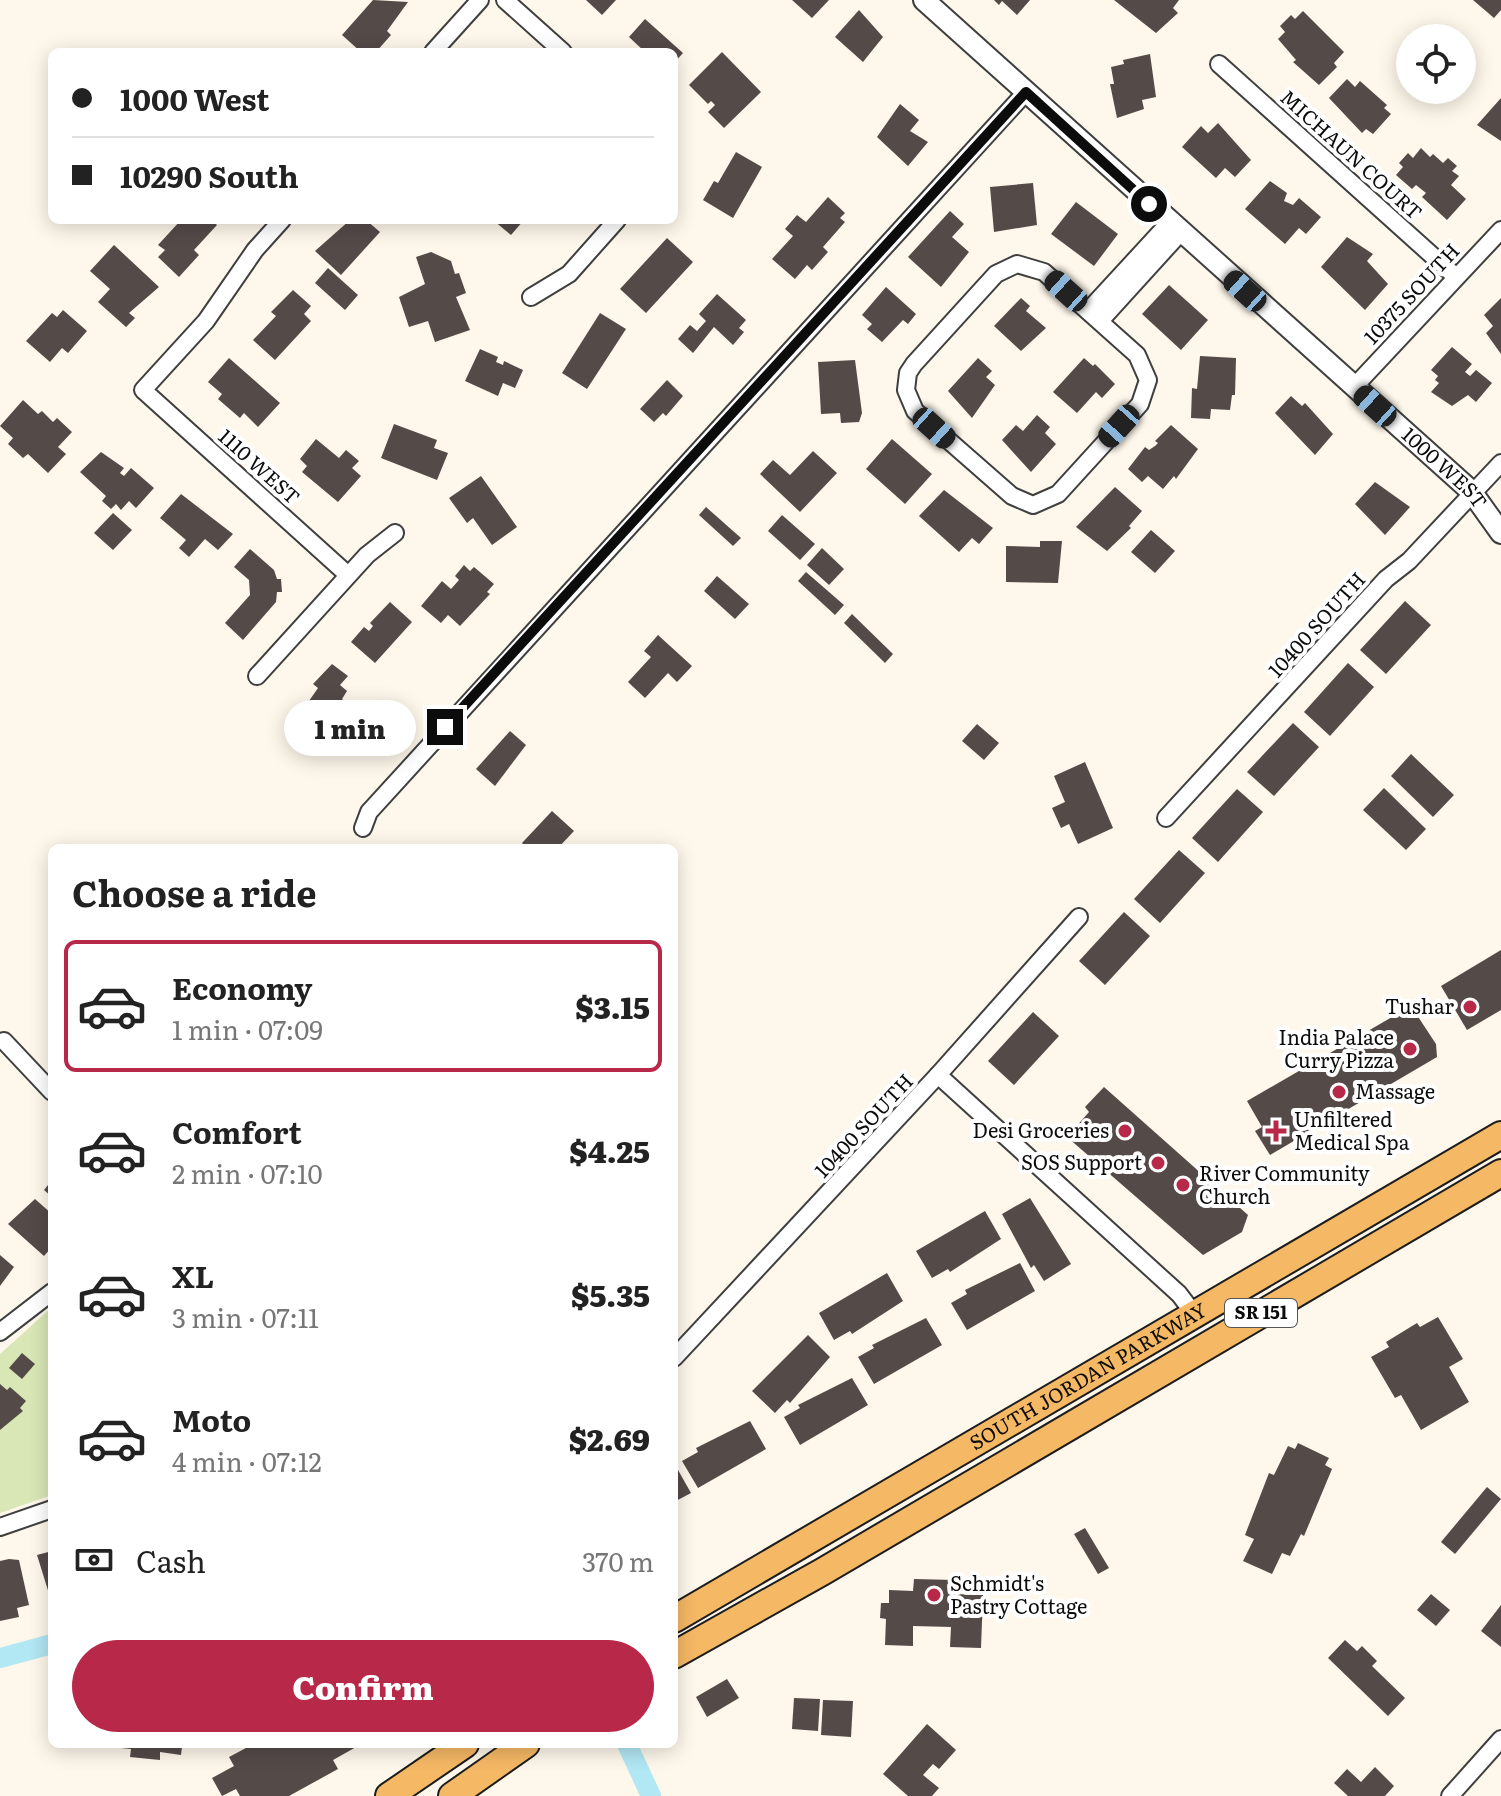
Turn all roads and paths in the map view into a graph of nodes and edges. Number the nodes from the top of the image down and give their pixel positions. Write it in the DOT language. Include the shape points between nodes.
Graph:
graph roads {
  1 [pos="480,0"];
  2 [pos="505,0"];
  3 [pos="924,0"];
  4 [pos="437,48"];
  5 [pos="559,48"];
  6 [pos="1219,64"];
  7 [pos="1026,92"];
  8 [pos="278,224"];
  9 [pos="613,224"];
  10 [pos="1175,228"];
  11 [pos="1501,230"];
  12 [pos="1455,276"];
  13 [pos="531,297"];
  14 [pos="1094,316"];
  15 [pos="1354,387"];
  16 [pos="1501,463"];
  17 [pos="1471,491"];
  18 [pos="1493,511"];
  19 [pos="395,533"];
  20 [pos="1501,533"];
  21 [pos="348,575"];
  22 [pos="257,676"];
  23 [pos="1166,818"];
  24 [pos="363,828"];
  25 [pos="1079,917"];
  26 [pos="4,1041"];
  27 [pos="938,1075"];
  28 [pos="48,1088"];
  29 [pos="1501,1135"];
  30 [pos="1501,1173"];
  31 [pos="1374,1210"];
  32 [pos="1391,1239"];
  33 [pos="48,1295"];
  34 [pos="1195,1315"];
  35 [pos="0,1332"];
  36 [pos="678,1354"];
  37 [pos="48,1510"];
  38 [pos="0,1527"];
  39 [pos="678,1617"];
  40 [pos="678,1653"];
  41 [pos="1501,1739"];
  42 [pos="459,1748"];
  43 [pos="520,1748"];
  44 [pos="389,1796"];
  45 [pos="452,1796"];
  46 [pos="1450,1796"];
  1 -- 4 [label="street"];
  2 -- 5 [label="street"];
  3 -- 7 [label="street, 1000 WEST"];
  6 -- 12 [label="street, MICHAUN COURT"];
  7 -- 10 [label="street, 1000 WEST"];
  7 -- 24 [label="street" via="481,686 369,812"];
  8 -- 21 [label="street, 1110 WEST" via="206,321 143,390"];
  9 -- 13 [label="street" via="569,274"];
  10 -- 14 [label="street"];
  10 -- 15 [label="street, 1000 WEST"];
  11 -- 12 [label="street, 10375 SOUTH"];
  12 -- 15 [label="street, 10375 SOUTH"];
  14 -- 14 [label="street" via="1044,272 1017,264 996,274 908,373 906,390 915,411 1012,496 1025,504 1041,504 1058,494 1146,393 1143,363"];
  15 -- 17 [label="street, 1000 WEST"];
  16 -- 17 [label="street, 10400 SOUTH"];
  17 -- 18 [label="street, 1000 WEST"];
  17 -- 23 [label="street, 10400 SOUTH"];
  18 -- 20 [label="street, 1000 WEST"];
  19 -- 21 [label="street"];
  21 -- 22 [label="street"];
  25 -- 27 [label="street, 10400 SOUTH"];
  26 -- 28 [label="street"];
  27 -- 34 [label="street" via="1170,1286"];
  27 -- 36 [label="street, 10400 SOUTH"];
  29 -- 31 [label="main road, SOUTH JORDAN PARKWAY / SR 151"];
  30 -- 32 [label="main road, SOUTH JORDAN PARKWAY / SR 151"];
  31 -- 32 [label="main road"];
  31 -- 34 [label="main road, SOUTH JORDAN PARKWAY / SR 151"];
  32 -- 40 [label="main road, SOUTH JORDAN PARKWAY / SR 151"];
  33 -- 35 [label="street"];
  34 -- 39 [label="main road, SOUTH JORDAN PARKWAY / SR 151"];
  37 -- 38 [label="street"];
  41 -- 46 [label="street"];
  42 -- 44 [label="main road"];
  43 -- 45 [label="main road"];
}
